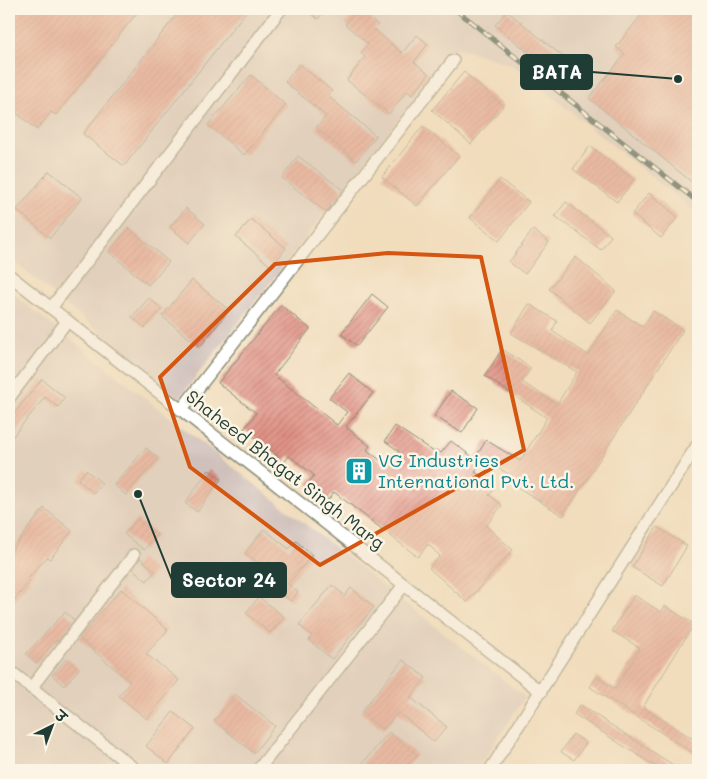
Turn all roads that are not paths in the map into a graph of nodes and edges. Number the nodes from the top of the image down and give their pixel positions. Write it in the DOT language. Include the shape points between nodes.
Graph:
graph roads {
  1 [pos="281,9"];
  2 [pos="453,61"];
  3 [pos="9,275"];
  4 [pos="51,308"];
  5 [pos="67,320"];
  6 [pos="9,398"];
  7 [pos="181,410"];
  8 [pos="698,444"];
  9 [pos="134,555"];
  10 [pos="404,585"];
  11 [pos="9,670"];
  12 [pos="31,688"];
  13 [pos="541,692"];
  14 [pos="136,770"];
  15 [pos="258,770"];
  16 [pos="490,770"];
  1 -- 4 [label="street"];
  2 -- 7 [label="street"];
  3 -- 4 [label="street, Shaheed Bhagat Singh Marg"];
  4 -- 5 [label="street, Shaheed Bhagat Singh Marg"];
  5 -- 6 [label="street"];
  5 -- 7 [label="street, Shaheed Bhagat Singh Marg"];
  7 -- 10 [label="street, Shaheed Bhagat Singh Marg"];
  8 -- 13 [label="street"];
  9 -- 12 [label="street"];
  10 -- 13 [label="street, Shaheed Bhagat Singh Marg"];
  10 -- 15 [label="street"];
  11 -- 12 [label="street"];
  12 -- 14 [label="street"];
  13 -- 16 [label="street"];
}
